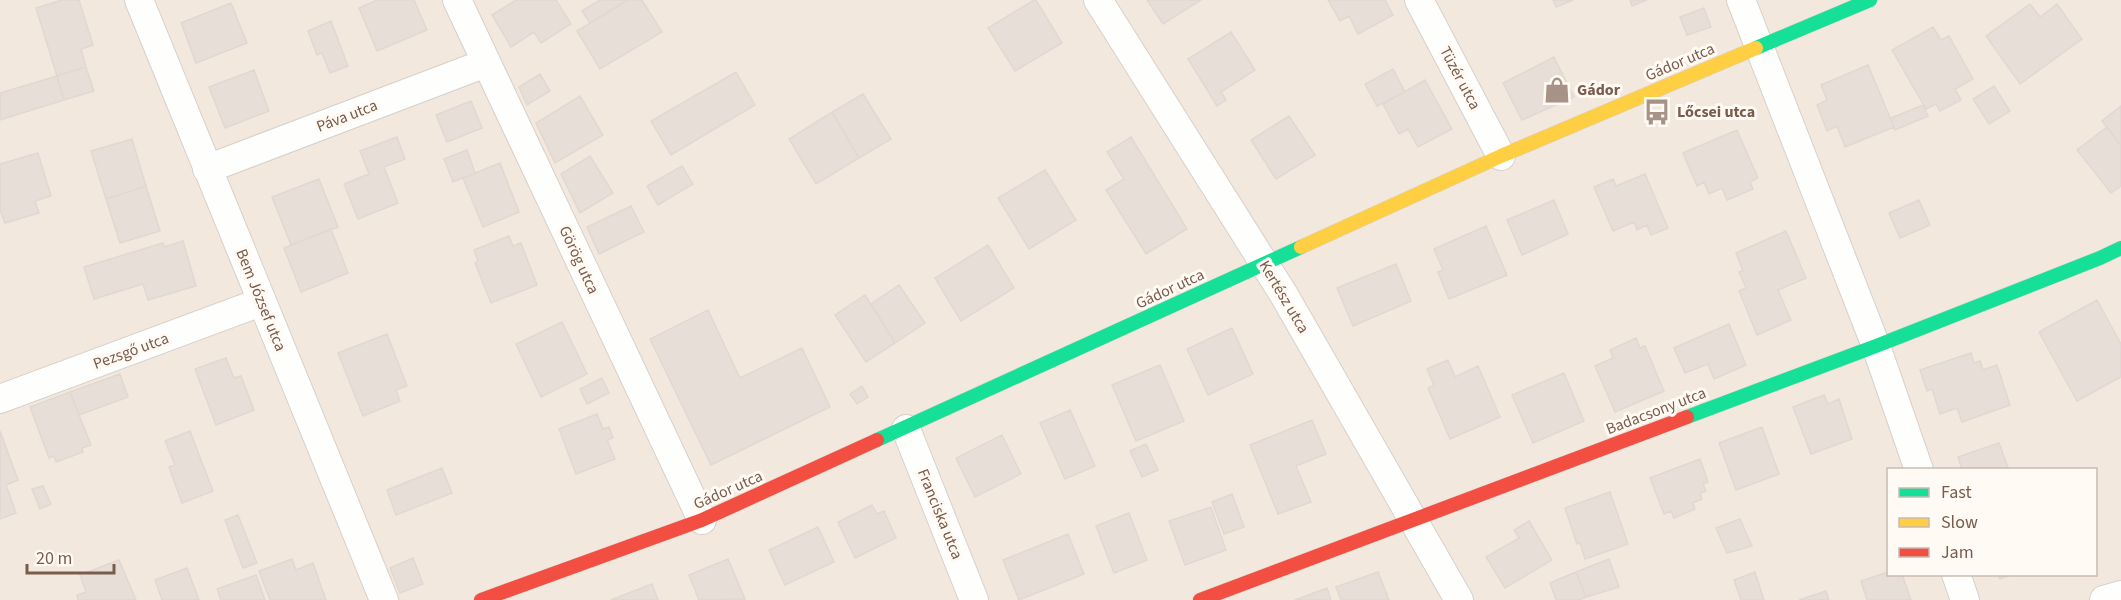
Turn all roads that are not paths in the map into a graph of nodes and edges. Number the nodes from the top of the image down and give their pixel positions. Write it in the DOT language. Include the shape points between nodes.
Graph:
graph roads {
  1 [pos="139,0"];
  2 [pos="457,0"];
  3 [pos="1098,0"];
  4 [pos="1419,0"];
  5 [pos="1741,0"];
  6 [pos="1870,0"];
  7 [pos="1758,46"];
  8 [pos="486,63"];
  9 [pos="1501,156"];
  10 [pos="207,169"];
  11 [pos="2121,248"];
  12 [pos="1265,264"];
  13 [pos="261,302"];
  14 [pos="1876,346"];
  15 [pos="0,399"];
  16 [pos="906,429"];
  17 [pos="1918,468"];
  18 [pos="702,520"];
  19 [pos="1413,520"];
  20 [pos="1957,576"];
  21 [pos="2121,595"];
  22 [pos="384,600"];
  23 [pos="482,600"];
  24 [pos="974,600"];
  25 [pos="1200,600"];
  26 [pos="1459,600"];
  27 [pos="1965,600"];
  28 [pos="2104,600"];
  1 -- 10 [label="street, Bem József utca"];
  2 -- 8 [label="street, Görög utca"];
  3 -- 12 [label="street, Kertész utca"];
  4 -- 9 [label="street, Tüzér utca"];
  5 -- 7 [label="street"];
  6 -- 7 [label="street, Gádor utca"];
  7 -- 9 [label="street, Gádor utca"];
  7 -- 14 [label="street"];
  8 -- 10 [label="street, Páva utca"];
  8 -- 18 [label="street, Görög utca"];
  9 -- 12 [label="street, Gádor utca"];
  10 -- 13 [label="street, Bem József utca"];
  11 -- 14 [label="street, Badacsony utca"];
  12 -- 16 [label="street, Gádor utca"];
  12 -- 19 [label="street, Kertész utca"];
  13 -- 15 [label="street, Pezsgő utca"];
  13 -- 22 [label="street, Bem József utca"];
  14 -- 17 [label="street"];
  14 -- 19 [label="street, Badacsony utca"];
  16 -- 18 [label="street, Gádor utca"];
  16 -- 24 [label="street, Franciska utca"];
  18 -- 23 [label="street, Gádor utca"];
  19 -- 25 [label="street, Badacsony utca"];
  19 -- 26 [label="street, Kertész utca"];
  20 -- 27 [label="street"];
  21 -- 28 [label="street"];
}
